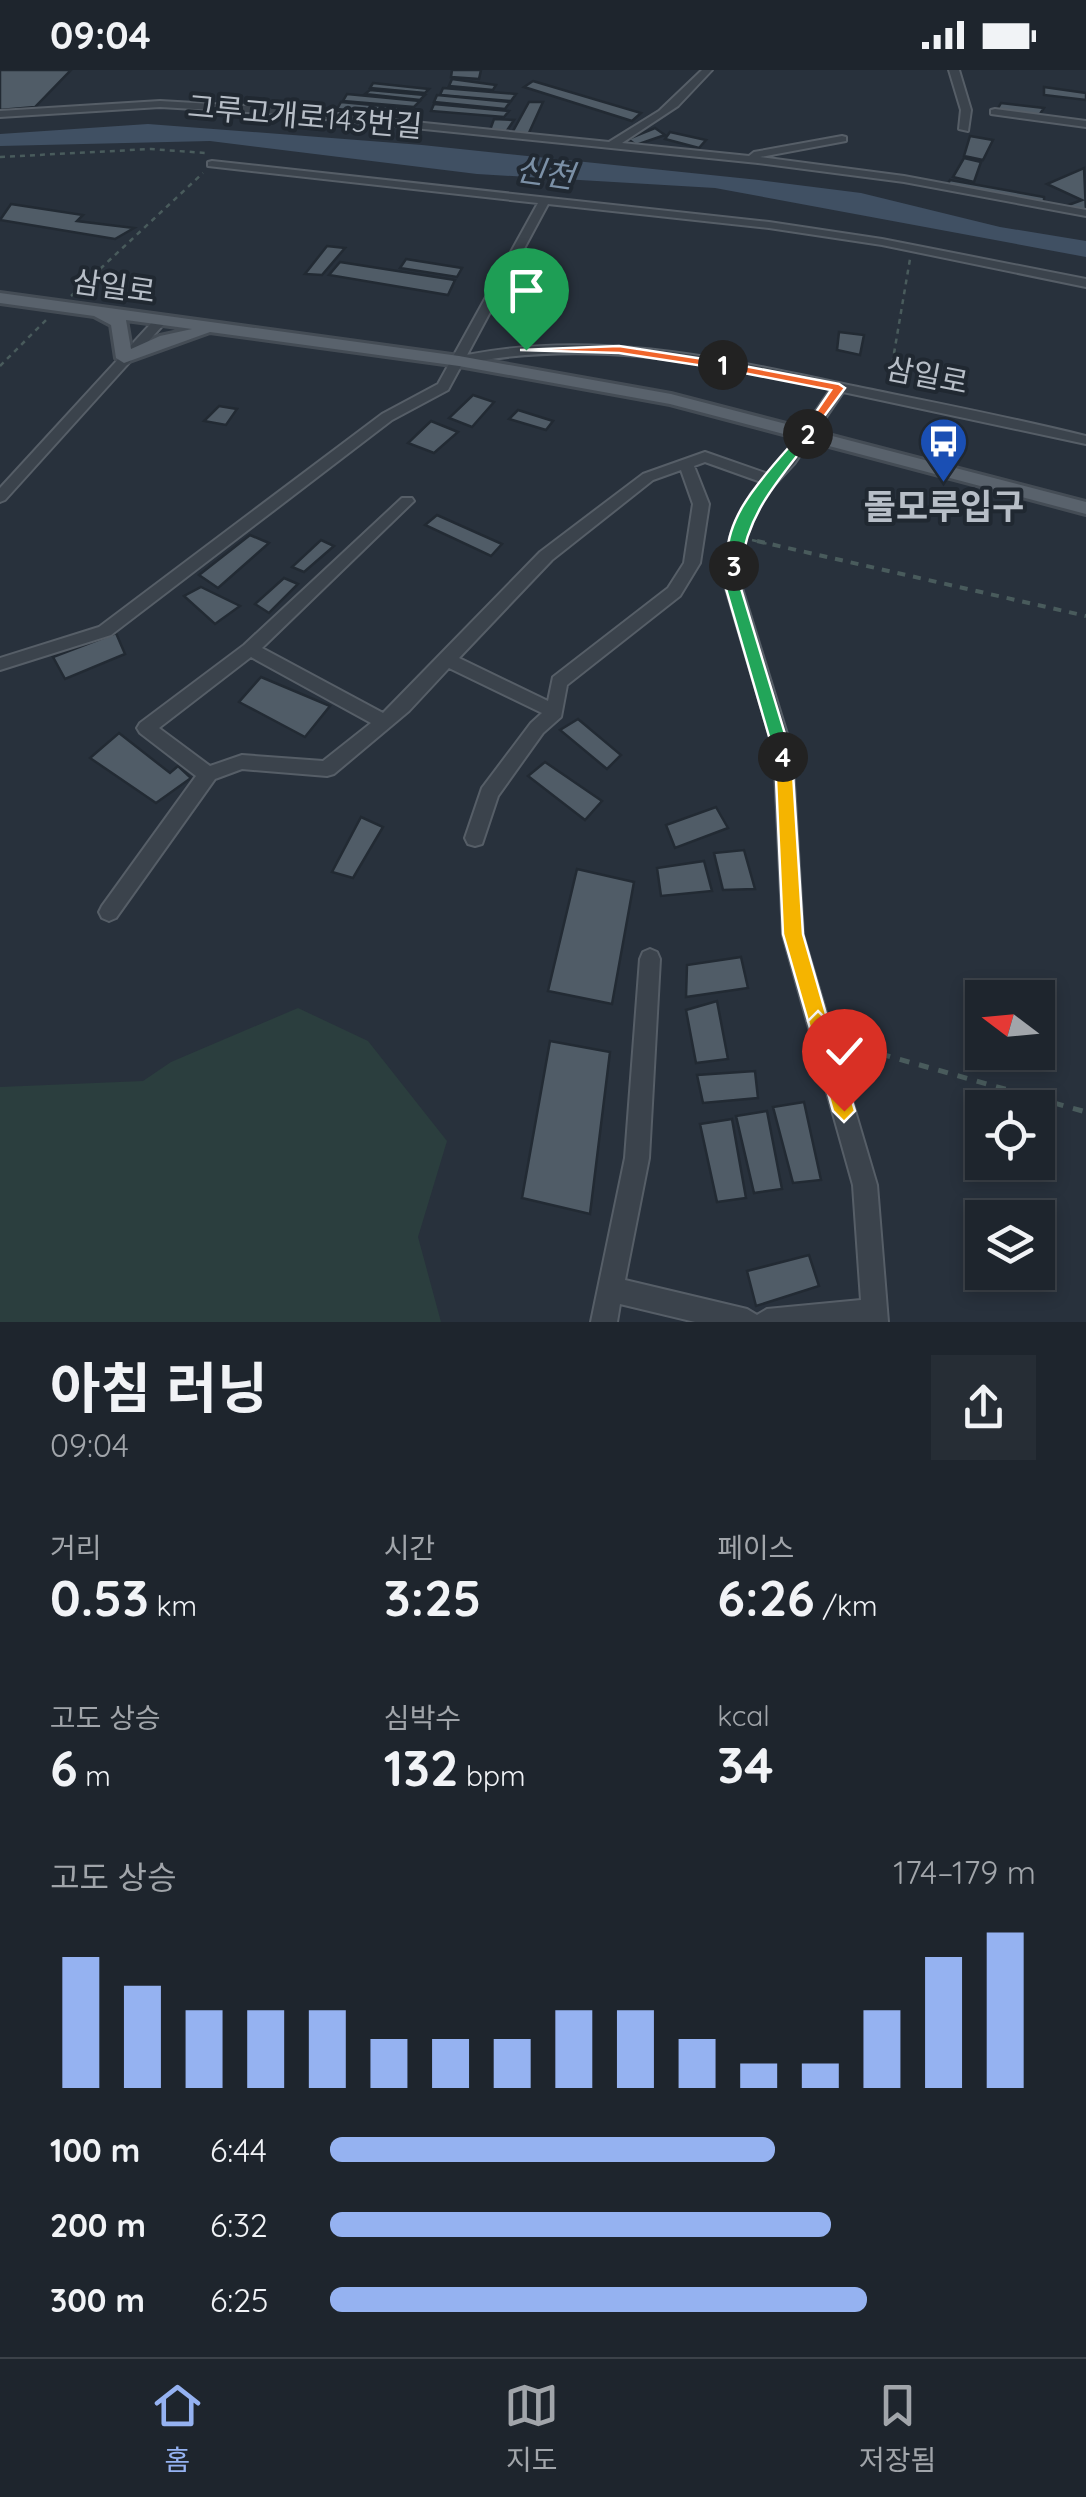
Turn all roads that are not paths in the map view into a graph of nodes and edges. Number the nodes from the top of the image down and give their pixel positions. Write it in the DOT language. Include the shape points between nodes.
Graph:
graph roads {
  1 [pos="706,70"];
  2 [pos="954,70"];
  3 [pos="995,112"];
  4 [pos="0,114"];
  5 [pos="1086,124"];
  6 [pos="964,128"];
  7 [pos="842,139"];
  8 [pos="610,146"];
  9 [pos="744,159"];
  10 [pos="212,164"];
  11 [pos="545,200"];
  12 [pos="1086,214"];
  13 [pos="1086,282"];
  14 [pos="0,298"];
  15 [pos="79,309"];
  16 [pos="160,321"];
  17 [pos="231,330"];
  18 [pos="124,358"];
  19 [pos="459,361"];
  20 [pos="839,388"];
  21 [pos="808,433"];
  22 [pos="1086,440"];
  23 [pos="686,464"];
  24 [pos="771,480"];
  25 [pos="0,497"];
  26 [pos="407,501"];
  27 [pos="1086,508"];
  28 [pos="250,649"];
  29 [pos="447,660"];
  30 [pos="0,664"];
  31 [pos="554,712"];
  32 [pos="385,722"];
  33 [pos="208,774"];
  34 [pos="475,838"];
  35 [pos="109,912"];
  36 [pos="650,959"];
  37 [pos="612,1289"];
  38 [pos="874,1316"];
  39 [pos="604,1322"];
  40 [pos="748,1322"];
  41 [pos="767,1322"];
  1 -- 8 [label="street" via="649,126"];
  2 -- 6 [label="street" via="966,110"];
  3 -- 5 [label="street"];
  4 -- 8 [label="street, 그루고개로143번길" via="204,104"];
  7 -- 9 [label="street"];
  8 -- 9 [label="street, 그루고개로143번길"];
  9 -- 12 [label="street, 그루고개로143번길" via="904,179"];
  10 -- 11 [label="street"];
  11 -- 13 [label="street" via="769,226"];
  11 -- 19 [label="street"];
  14 -- 15 [label="main road, 삼일로"];
  15 -- 16 [label="main road, 삼일로"];
  15 -- 18 [label="main road" via="120,322"];
  16 -- 17 [label="main road, 삼일로"];
  16 -- 18 [label="street"];
  17 -- 18 [label="main road" via="179,336"];
  17 -- 19 [label="main road, 삼일로"];
  18 -- 25 [label="street"];
  19 -- 20 [label="street, 삼일로" via="598,348"];
  19 -- 21 [label="main road, 삼일로" via="671,399"];
  19 -- 30 [label="street" via="442,387 387,416 105,631"];
  20 -- 21 [label="street"];
  20 -- 22 [label="street, 삼일로"];
  21 -- 24 [label="street"];
  21 -- 27 [label="main road, 삼일로"];
  23 -- 24 [label="street" via="706,457"];
  23 -- 29 [label="street" via="648,477 546,556"];
  23 -- 31 [label="street" via="701,504 692,562 674,592 559,682"];
  24 -- 38 [label="street" via="738,536 732,582 783,750 793,934 866,1185"];
  26 -- 28 [label="street"];
  28 -- 32 [label="street"];
  28 -- 33 [label="street" via="146,728"];
  29 -- 31 [label="street"];
  29 -- 32 [label="street"];
  31 -- 34 [label="street" via="489,793"];
  32 -- 33 [label="street" via="327,769 242,762"];
  33 -- 35 [label="street"];
  36 -- 37 [label="street" via="637,1158"];
  37 -- 39 [label="street"];
  37 -- 40 [label="street"];
  38 -- 41 [label="street"];
}
